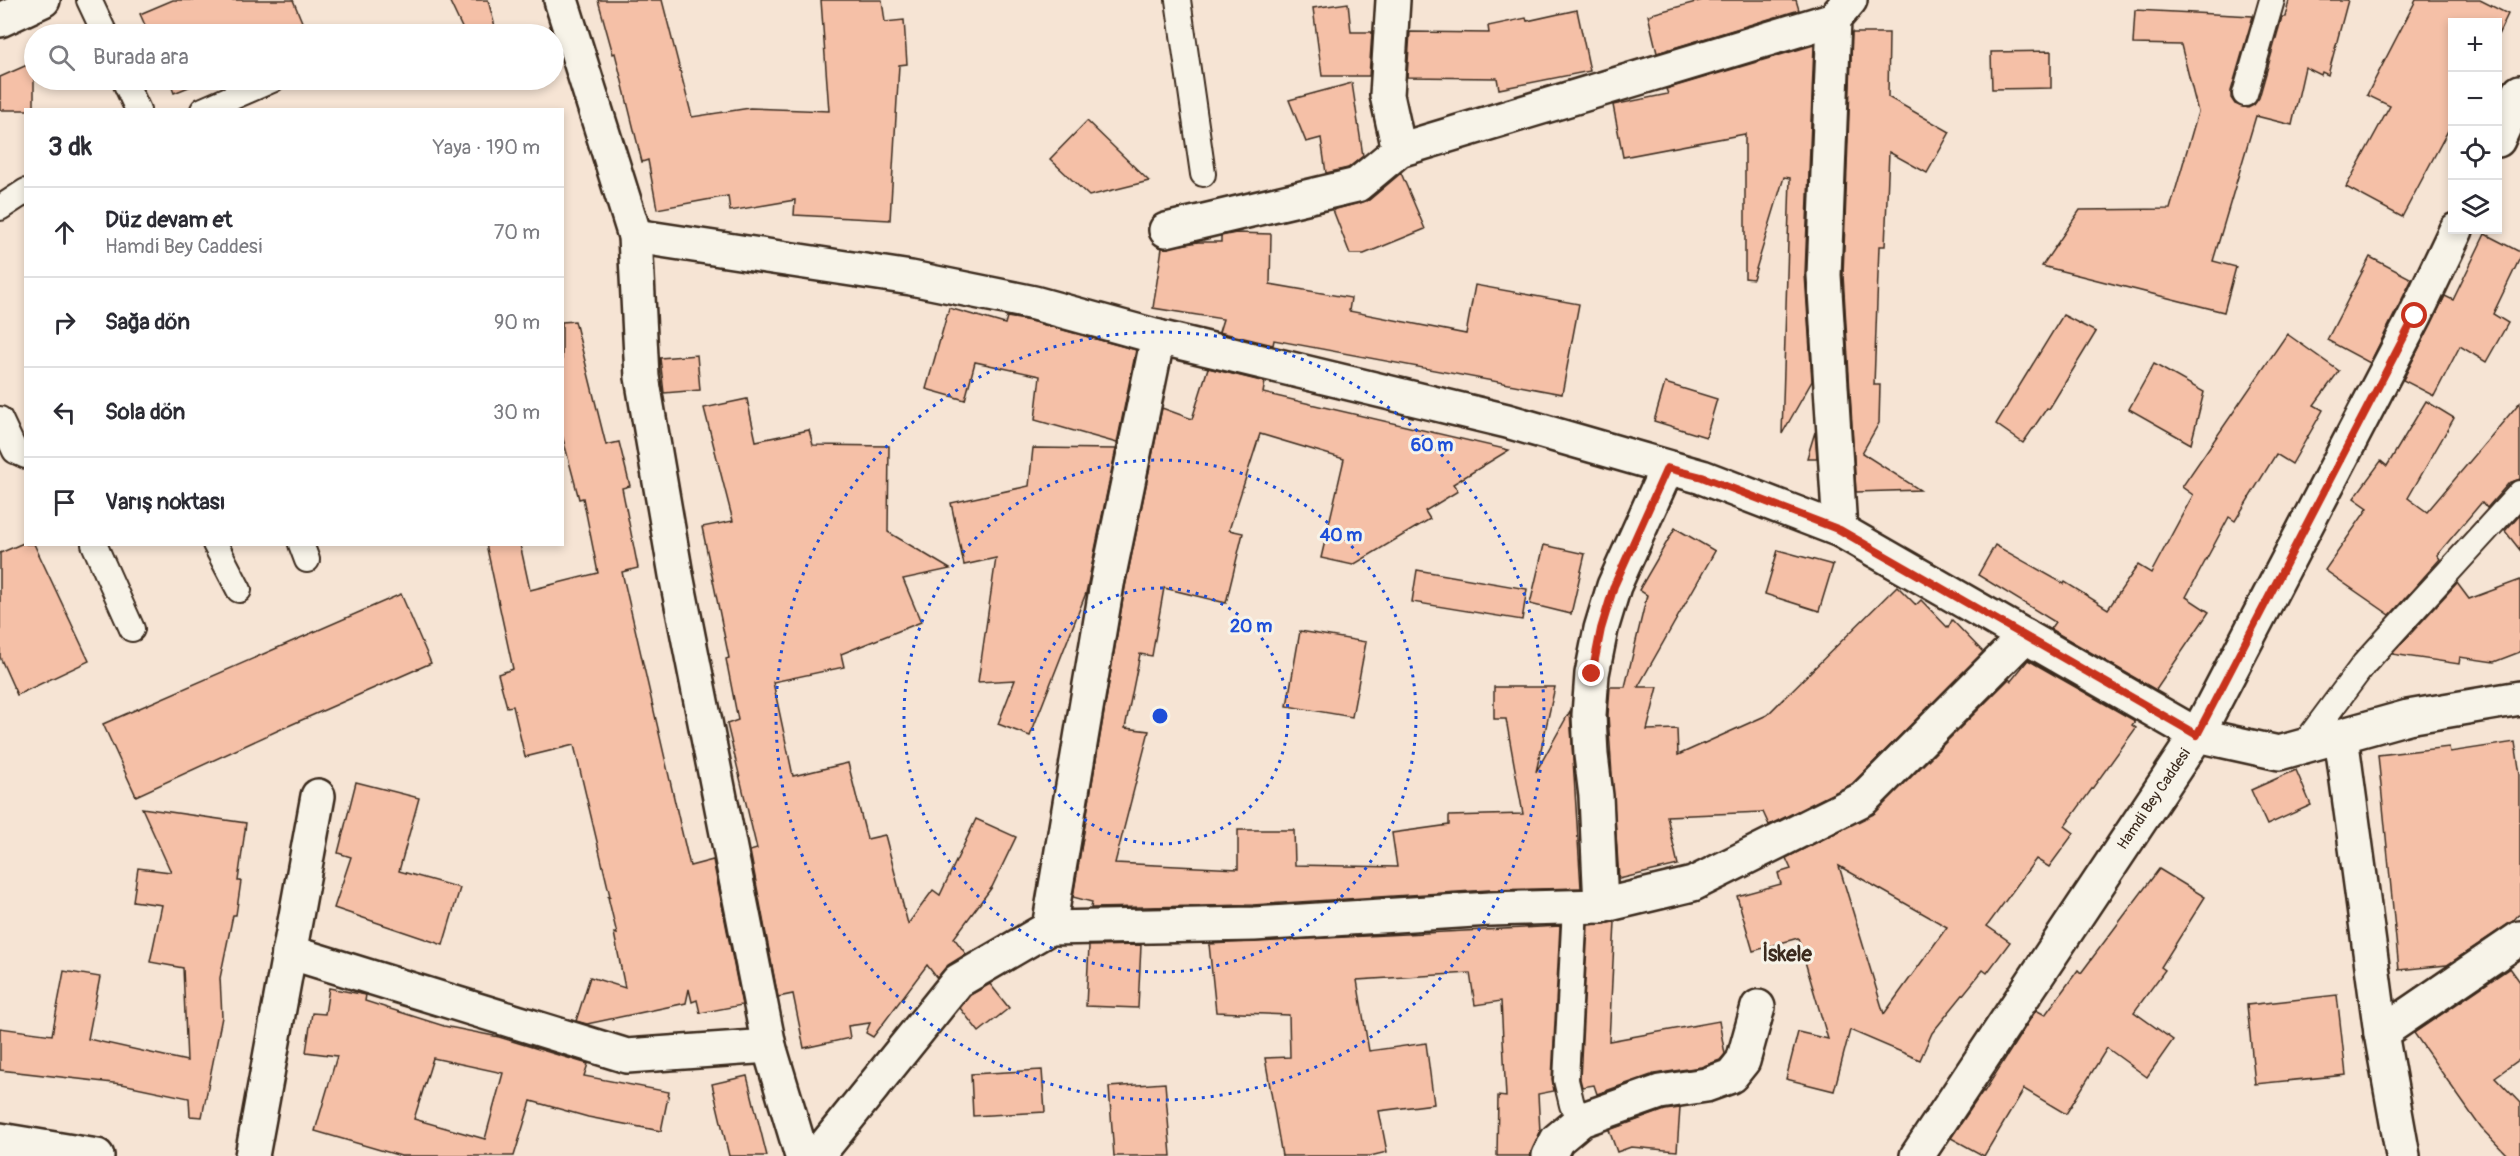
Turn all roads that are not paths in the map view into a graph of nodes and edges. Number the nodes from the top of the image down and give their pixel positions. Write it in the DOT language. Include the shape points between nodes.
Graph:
graph roads {
  1 [pos="44,0"];
  2 [pos="89,0"];
  3 [pos="561,0"];
  4 [pos="1178,0"];
  5 [pos="1393,0"];
  6 [pos="2272,0"];
  7 [pos="1842,9"];
  8 [pos="0,20"];
  9 [pos="100,24"];
  10 [pos="129,90"];
  11 [pos="249,90"];
  12 [pos="2520,92"];
  13 [pos="2245,94"];
  14 [pos="137,108"];
  15 [pos="208,108"];
  16 [pos="2502,131"];
  17 [pos="1398,150"];
  18 [pos="1203,174"];
  19 [pos="24,192"];
  20 [pos="0,208"];
  21 [pos="1166,230"];
  22 [pos="2454,234"];
  23 [pos="635,236"];
  24 [pos="1158,337"];
  25 [pos="0,419"];
  26 [pos="24,455"];
  27 [pos="1667,468"];
  28 [pos="2520,493"];
  29 [pos="1840,530"];
  30 [pos="95,546"];
  31 [pos="216,546"];
  32 [pos="239,590"];
  33 [pos="132,628"];
  34 [pos="2025,636"];
  35 [pos="2520,698"];
  36 [pos="2197,735"];
  37 [pos="2342,736"];
  38 [pos="2303,746"];
  39 [pos="318,796"];
  40 [pos="1588,906"];
  41 [pos="1049,928"];
  42 [pos="2520,938"];
  43 [pos="289,952"];
  44 [pos="1758,1007"];
  45 [pos="2382,1033"];
  46 [pos="769,1046"];
  47 [pos="1581,1120"];
  48 [pos="0,1140"];
  49 [pos="97,1156"];
  50 [pos="252,1156"];
  51 [pos="802,1156"];
  52 [pos="817,1156"];
  53 [pos="1549,1156"];
  54 [pos="1917,1156"];
  55 [pos="2403,1156"];
  1 -- 8 [label="street"];
  2 -- 9 [label="lane"];
  3 -- 23 [label="street"];
  4 -- 18 [label="lane"];
  5 -- 17 [label="street" via="1387,95"];
  6 -- 13 [label="lane"];
  7 -- 17 [label="street"];
  7 -- 29 [label="street" via="1824,275"];
  10 -- 14 [label="lane"];
  11 -- 15 [label="lane"];
  12 -- 16 [label="street"];
  17 -- 21 [label="street" via="1357,185"];
  19 -- 20 [label="lane"];
  22 -- 36 [label="street, Hamdi Bey Caddesi"];
  23 -- 24 [label="street" via="911,278 1034,303"];
  23 -- 46 [label="street" via="642,377 676,575"];
  24 -- 27 [label="street" via="1507,421"];
  24 -- 41 [label="street" via="1107,584"];
  25 -- 26 [label="lane" via="15,451"];
  27 -- 29 [label="street" via="1702,477"];
  27 -- 40 [label="street" via="1614,586 1592,674 1589,715 1596,796"];
  28 -- 38 [label="lane" via="2364,664"];
  29 -- 34 [label="street"];
  30 -- 33 [label="lane"];
  31 -- 32 [label="lane"];
  34 -- 36 [label="street"];
  34 -- 40 [label="street" via="1863,799 1693,884"];
  35 -- 37 [label="street" via="2408,717"];
  36 -- 38 [label="street" via="2279,753"];
  36 -- 54 [label="street, Hamdi Bey Caddesi"];
  37 -- 38 [label="street"];
  37 -- 45 [label="street"];
  39 -- 43 [label="street"];
  40 -- 41 [label="street" via="1254,924"];
  40 -- 47 [label="lane" via="1566,1080 1572,1105"];
  41 -- 52 [label="street" via="958,981"];
  42 -- 45 [label="street"];
  43 -- 46 [label="street" via="627,1056"];
  43 -- 50 [label="street"];
  44 -- 47 [label="street" via="1743,1061 1731,1076 1706,1085 1660,1092"];
  45 -- 55 [label="street"];
  46 -- 51 [label="street"];
  47 -- 53 [label="street" via="1557,1140"];
  48 -- 49 [label="street"];
}
